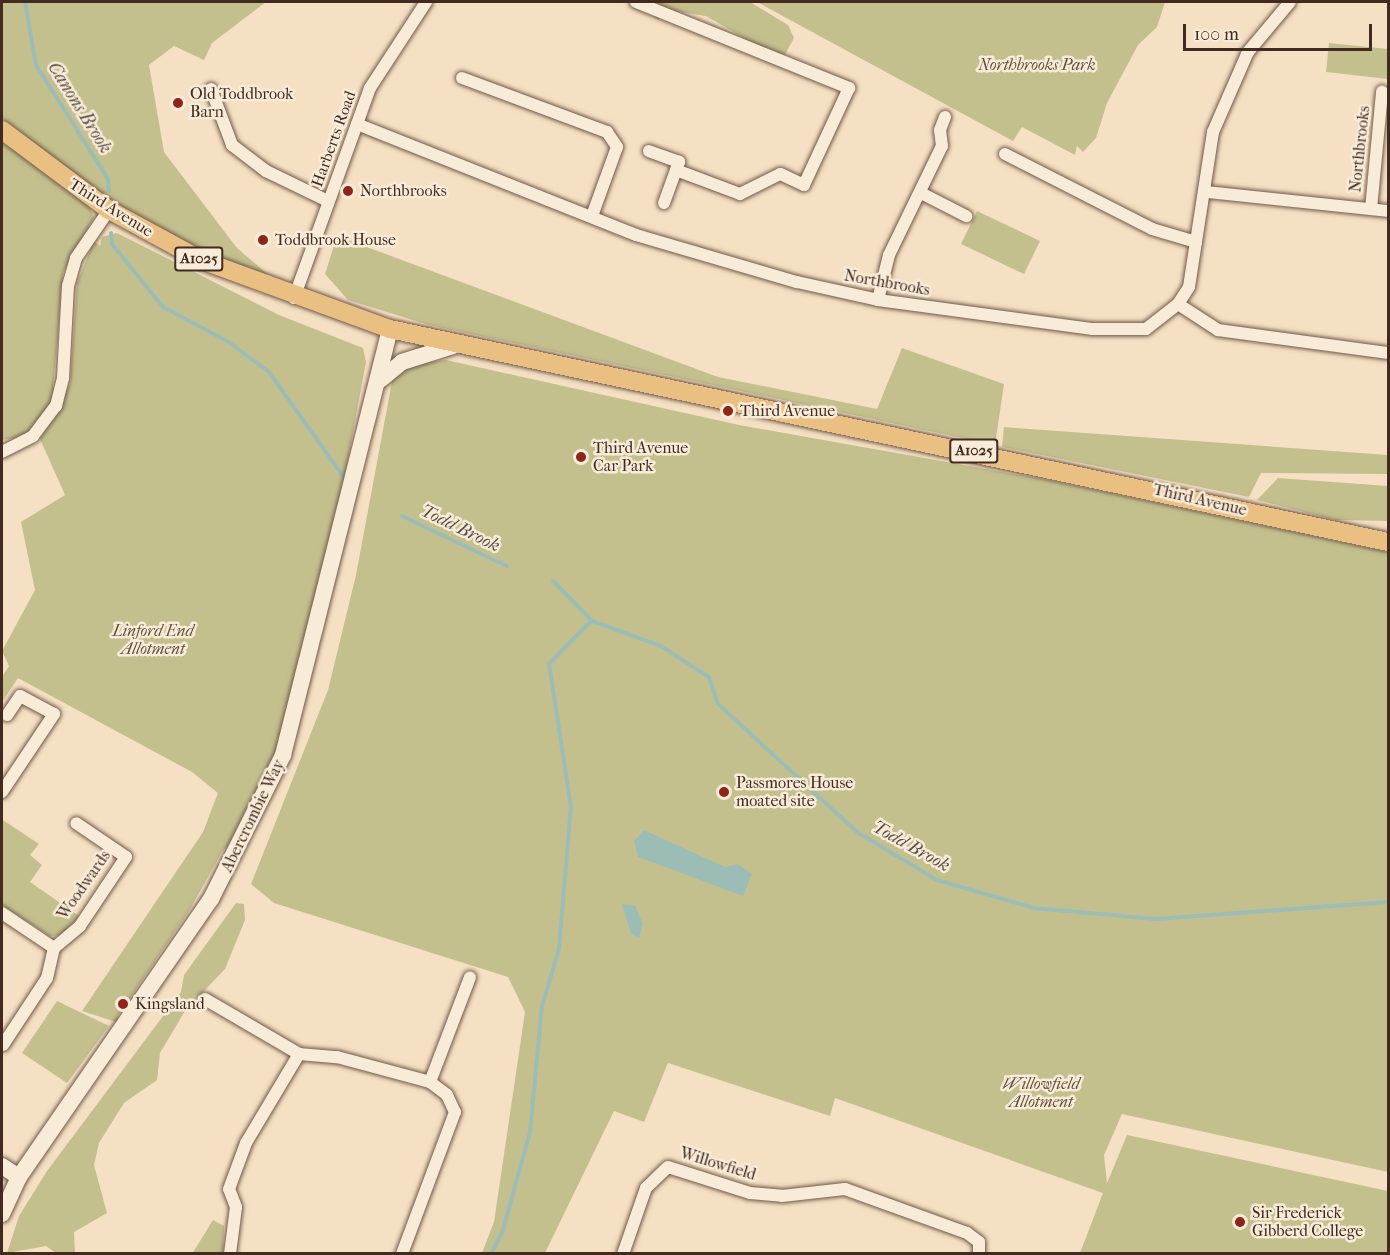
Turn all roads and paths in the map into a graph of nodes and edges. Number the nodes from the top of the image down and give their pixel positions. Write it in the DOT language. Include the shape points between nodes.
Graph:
graph roads {
  1 [pos="426,2"];
  2 [pos="636,2"];
  3 [pos="1290,2"];
  4 [pos="462,78"];
  5 [pos="211,89"];
  6 [pos="1383,92"];
  7 [pos="945,117"];
  8 [pos="357,124"];
  9 [pos="2,130"];
  10 [pos="649,151"];
  11 [pos="1005,154"];
  12 [pos="676,170"];
  13 [pos="1206,192"];
  14 [pos="921,193"];
  15 [pos="328,201"];
  16 [pos="664,202"];
  17 [pos="1371,209"];
  18 [pos="109,210"];
  19 [pos="1389,211"];
  20 [pos="592,216"];
  21 [pos="966,216"];
  22 [pos="1196,242"];
  23 [pos="294,298"];
  24 [pos="878,300"];
  25 [pos="1178,304"];
  26 [pos="390,329"];
  27 [pos="453,346"];
  28 [pos="1389,353"];
  29 [pos="380,380"];
  30 [pos="2,452"];
  31 [pos="1387,540"];
  32 [pos="7,715"];
  33 [pos="2,792"];
  34 [pos="76,823"];
  35 [pos="2,913"];
  36 [pos="54,948"];
  37 [pos="470,977"];
  38 [pos="205,999"];
  39 [pos="3,1045"];
  40 [pos="299,1053"];
  41 [pos="430,1082"];
  42 [pos="2,1166"];
  43 [pos="19,1177"];
  44 [pos="2,1214"];
  45 [pos="230,1254"];
  46 [pos="402,1254"];
  47 [pos="623,1254"];
  48 [pos="979,1254"];
  1 -- 8 [label="street, Harberts Road" via="397,39"];
  2 -- 12 [label="street" via="849,88 804,185 780,174 740,195"];
  3 -- 13 [label="street, Northbrooks" via="1248,52 1229,88 1213,132"];
  4 -- 20 [label="street" via="607,132 617,147"];
  5 -- 15 [label="street" via="232,145 266,171"];
  6 -- 17 [label="street, Northbrooks"];
  7 -- 14 [label="street" via="940,130 942,146"];
  8 -- 15 [label="street, Harberts Road"];
  8 -- 20 [label="street, Northbrooks"];
  9 -- 18 [label="main road, Third Avenue / A1025"];
  10 -- 12 [label="street" via="679,162"];
  11 -- 22 [label="street" via="1152,230"];
  12 -- 16 [label="street"];
  13 -- 17 [label="street, Northbrooks"];
  13 -- 22 [label="street, Northbrooks"];
  14 -- 21 [label="street"];
  14 -- 24 [label="street" via="889,255"];
  15 -- 23 [label="street, Harberts Road"];
  17 -- 19 [label="street, Northbrooks"];
  18 -- 23 [label="main road, Third Avenue / A1025" via="201,260"];
  18 -- 30 [label="street" via="76,258 68,286 63,378 56,406 37,432"];
  20 -- 24 [label="street, Northbrooks" via="719,261"];
  22 -- 25 [label="street, Northbrooks" via="1189,287"];
  23 -- 26 [label="main road, Third Avenue / A1025"];
  24 -- 25 [label="street, Northbrooks" via="1116,332 1146,328"];
  25 -- 28 [label="street" via="1218,330"];
  26 -- 27 [label="main road, Third Avenue / A1025"];
  26 -- 29 [label="street, Abercrombie Way"];
  27 -- 29 [label="street" via="402,362"];
  27 -- 31 [label="main road, Third Avenue / A1025" via="719,396"];
  29 -- 43 [label="street, Abercrombie Way" via="283,755 253,823 211,898"];
  32 -- 33 [label="street" via="20,696 54,714"];
  34 -- 36 [label="street, Woodwards" via="126,857 80,926"];
  35 -- 36 [label="street"];
  36 -- 39 [label="street" via="46,978"];
  37 -- 41 [label="street"];
  38 -- 40 [label="street"];
  40 -- 41 [label="street" via="337,1057"];
  40 -- 45 [label="street" via="246,1143 229,1189 236,1208"];
  41 -- 46 [label="street" via="447,1095 455,1112"];
  42 -- 43 [label="street"];
  43 -- 44 [label="street, Abercrombie Way"];
  47 -- 48 [label="street, Willowfield" via="646,1188 668,1167 750,1193 854,1192 967,1233 979,1242"];
}
